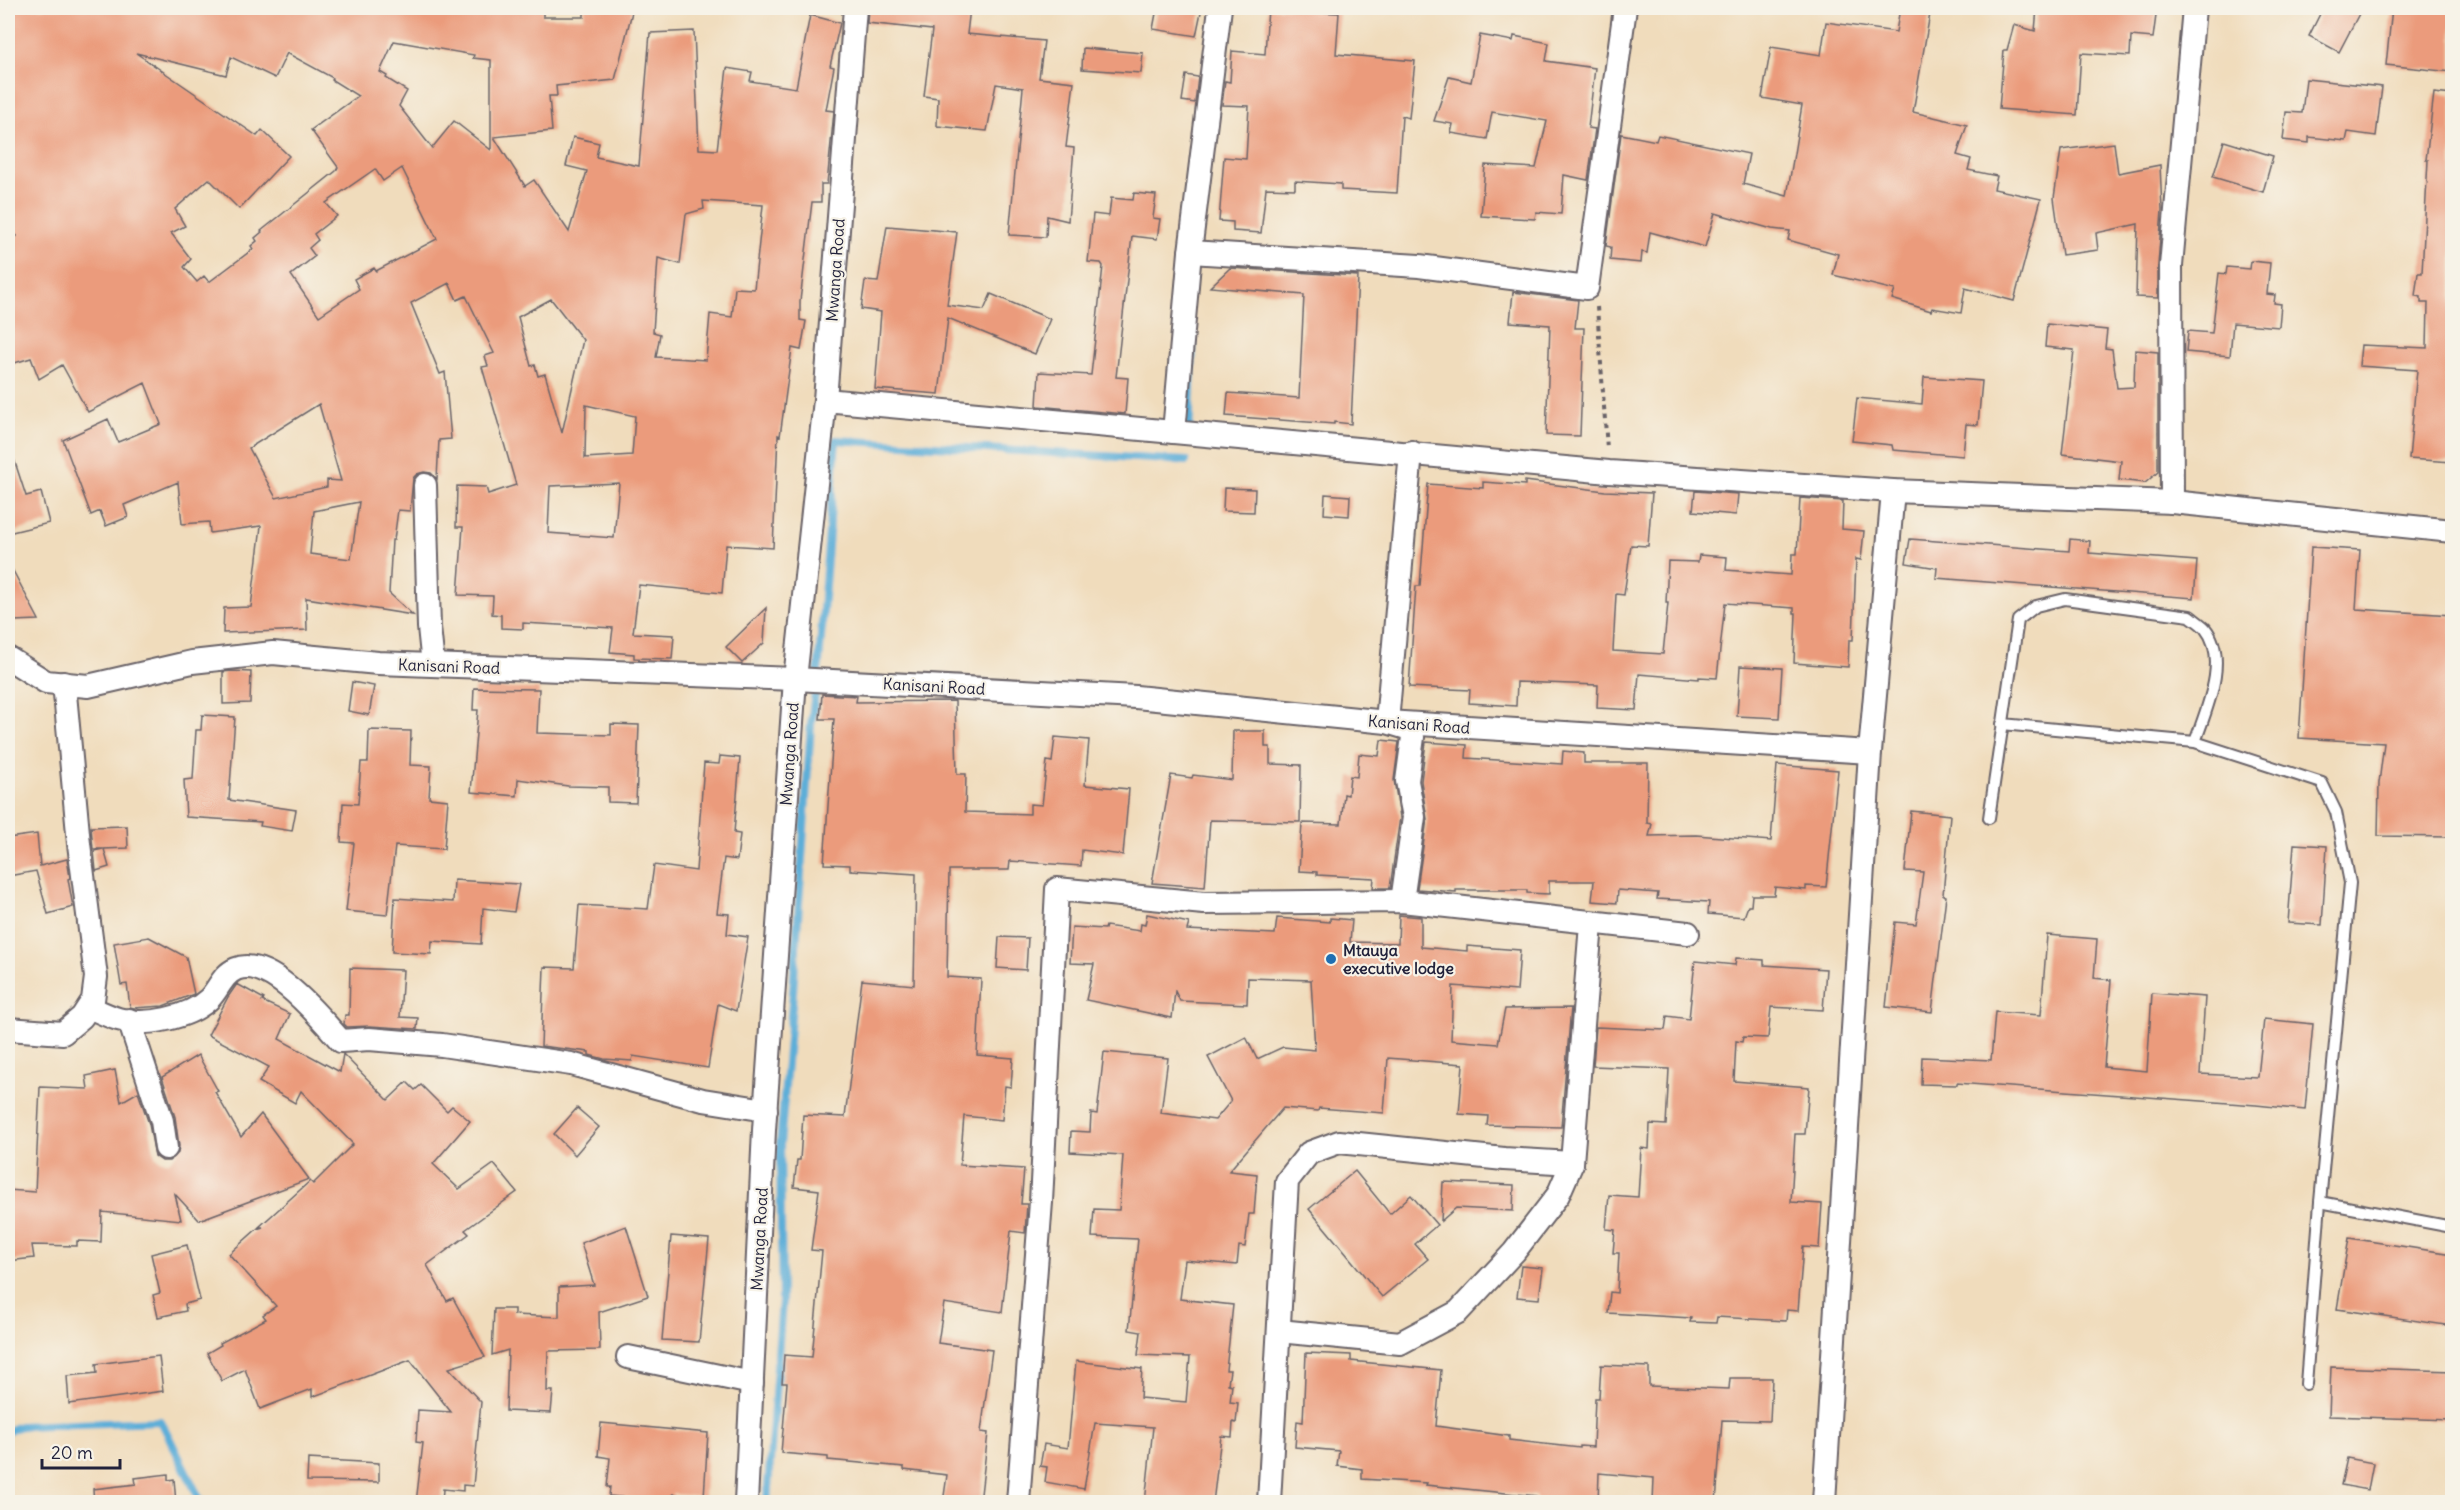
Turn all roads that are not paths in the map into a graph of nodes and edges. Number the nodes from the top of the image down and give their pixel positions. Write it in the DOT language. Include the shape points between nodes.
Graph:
graph roads {
  1 [pos="855,8"];
  2 [pos="1220,8"];
  3 [pos="1626,8"];
  4 [pos="2194,8"];
  5 [pos="1190,252"];
  6 [pos="825,400"];
  7 [pos="1174,432"];
  8 [pos="1411,452"];
  9 [pos="425,485"];
  10 [pos="1893,491"];
  11 [pos="2172,502"];
  12 [pos="2452,531"];
  13 [pos="8,658"];
  14 [pos="434,665"];
  15 [pos="795,679"];
  16 [pos="64,683"];
  17 [pos="1387,723"];
  18 [pos="2002,724"];
  19 [pos="2195,742"];
  20 [pos="1870,752"];
  21 [pos="1989,818"];
  22 [pos="1402,902"];
  23 [pos="1591,924"];
  24 [pos="1688,933"];
  25 [pos="89,1007"];
  26 [pos="129,1020"];
  27 [pos="8,1029"];
  28 [pos="766,1110"];
  29 [pos="166,1148"];
  30 [pos="1572,1163"];
  31 [pos="2320,1202"];
  32 [pos="2452,1227"];
  33 [pos="1279,1331"];
  34 [pos="628,1357"];
  35 [pos="752,1383"];
  36 [pos="2306,1384"];
  37 [pos="746,1503"];
  38 [pos="1017,1503"];
  39 [pos="1269,1503"];
  40 [pos="1824,1503"];
  1 -- 6 [label="street, Mwanga Road"];
  2 -- 5 [label="street"];
  3 -- 5 [label="street" via="1587,288 1419,266"];
  4 -- 11 [label="street" via="2171,266"];
  5 -- 7 [label="street"];
  6 -- 7 [label="street"];
  6 -- 15 [label="street, Mwanga Road"];
  7 -- 8 [label="street"];
  8 -- 10 [label="street" via="1609,472"];
  8 -- 17 [label="street"];
  9 -- 14 [label="street" via="429,627"];
  10 -- 11 [label="street"];
  10 -- 20 [label="street"];
  11 -- 12 [label="street"];
  13 -- 16 [label="street, Kanisani Road" via="46,682"];
  14 -- 15 [label="street, Kanisani Road"];
  14 -- 16 [label="street, Kanisani Road" via="273,653 192,662 88,686"];
  15 -- 17 [label="street, Kanisani Road" via="1136,697"];
  15 -- 28 [label="street, Mwanga Road"];
  16 -- 25 [label="street" via="96,976"];
  17 -- 20 [label="street, Kanisani Road"];
  17 -- 22 [label="street" via="1410,729 1413,737 1407,781 1414,817"];
  18 -- 19 [label="lane"];
  18 -- 19 [label="lane" via="2018,620 2036,606 2065,599 2190,616 2206,629 2216,654 2213,690"];
  18 -- 21 [label="lane"];
  19 -- 31 [label="lane" via="2322,783 2336,812 2350,883"];
  20 -- 40 [label="street"];
  22 -- 23 [label="street"];
  22 -- 38 [label="street" via="1204,903 1057,889 1041,1202"];
  23 -- 24 [label="street"];
  23 -- 30 [label="street"];
  25 -- 26 [label="street"];
  25 -- 27 [label="street" via="63,1033"];
  26 -- 28 [label="street" via="170,1019 188,1013 208,999 229,974 238,968 254,968 282,981 341,1041 442,1045 571,1065 703,1100"];
  26 -- 29 [label="street" via="162,1121"];
  28 -- 35 [label="street, Mwanga Road"];
  30 -- 33 [label="street" via="1558,1195 1514,1252 1458,1311 1400,1343"];
  30 -- 33 [label="street" via="1340,1142 1309,1153 1287,1181"];
  31 -- 32 [label="lane"];
  31 -- 36 [label="lane"];
  33 -- 39 [label="street"];
  34 -- 35 [label="street"];
  35 -- 37 [label="street, Mwanga Road"];
}
